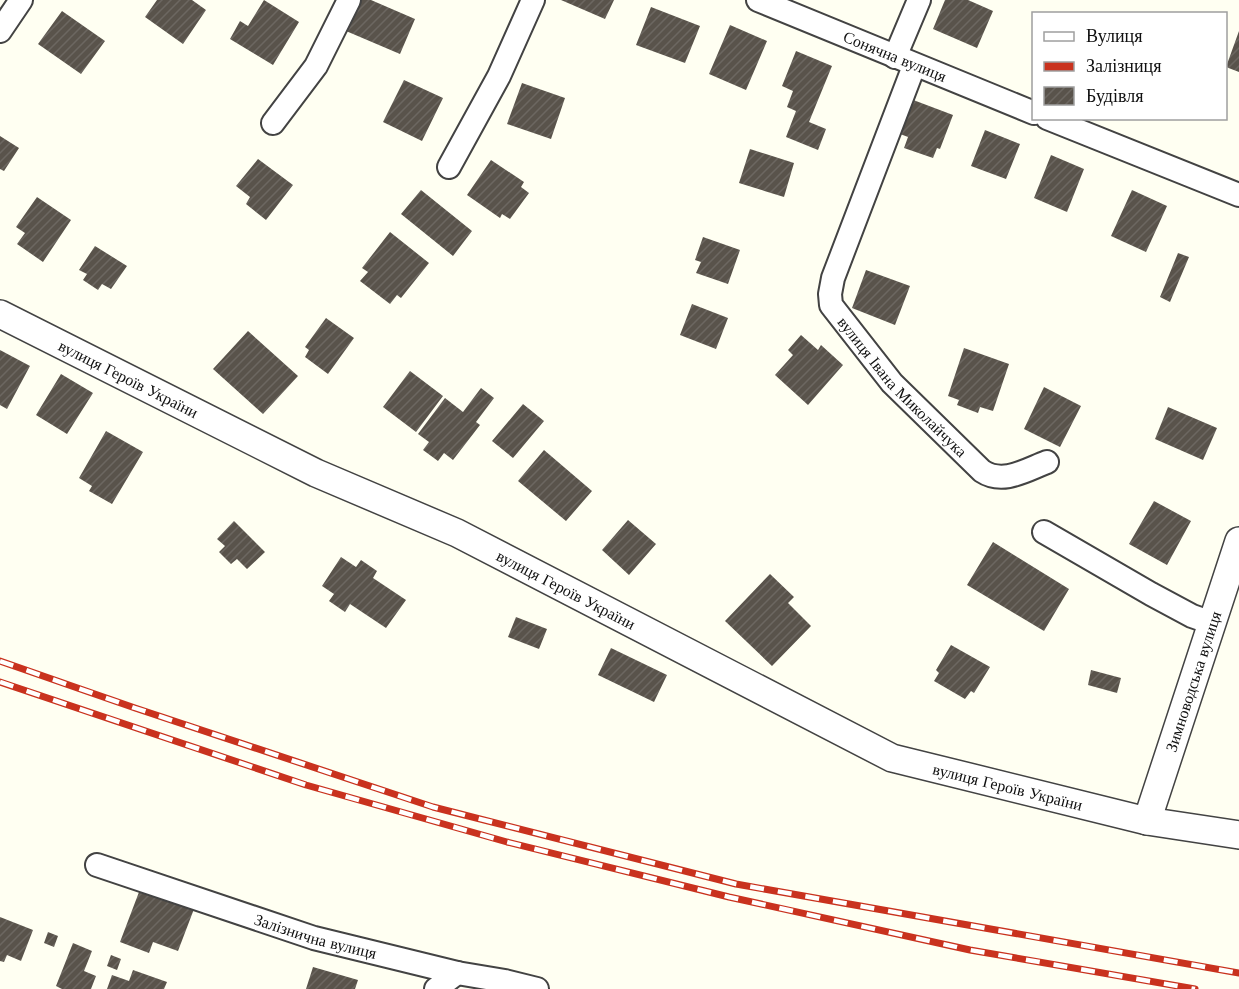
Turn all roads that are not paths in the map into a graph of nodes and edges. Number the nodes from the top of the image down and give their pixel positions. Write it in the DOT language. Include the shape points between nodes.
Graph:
graph roads {
  1 [pos="21,0"];
  2 [pos="349,0"];
  3 [pos="533,0"];
  4 [pos="758,0"];
  5 [pos="919,0"];
  6 [pos="0,31"];
  7 [pos="905,61"];
  8 [pos="1032,112"];
  9 [pos="1052,120"];
  10 [pos="273,123"];
  11 [pos="449,167"];
  12 [pos="1239,195"];
  13 [pos="0,314"];
  14 [pos="1047,462"];
  15 [pos="1044,532"];
  16 [pos="1239,541"];
  17 [pos="1212,623"];
  18 [pos="1155,822"];
  19 [pos="1239,835"];
  20 [pos="97,865"];
  21 [pos="457,973"];
  22 [pos="436,989"];
  23 [pos="537,989"];
  1 -- 6 [label="street"];
  2 -- 10 [label="street" via="316,66"];
  3 -- 11 [label="street" via="499,76"];
  4 -- 7 [label="street, Сонячна вулиця"];
  5 -- 7 [label="street, вулиця Івана Миколайчука"];
  7 -- 8 [label="street, Сонячна вулиця"];
  7 -- 14 [label="street, вулиця Івана Миколайчука" via="833,278 831,305 892,383 982,471 1003,478"];
  9 -- 12 [label="street"];
  13 -- 18 [label="street, вулиця Героїв України" via="316,473 457,533 892,758"];
  15 -- 17 [label="street" via="1171,605"];
  16 -- 17 [label="street, Зимноводська вулиця"];
  17 -- 18 [label="street, Зимноводська вулиця"];
  18 -- 19 [label="street, вулиця Героїв України"];
  20 -- 21 [label="street, Залізнична вулиця" via="314,938"];
  21 -- 22 [label="street"];
  21 -- 23 [label="street, Залізнична вулиця"];
}
